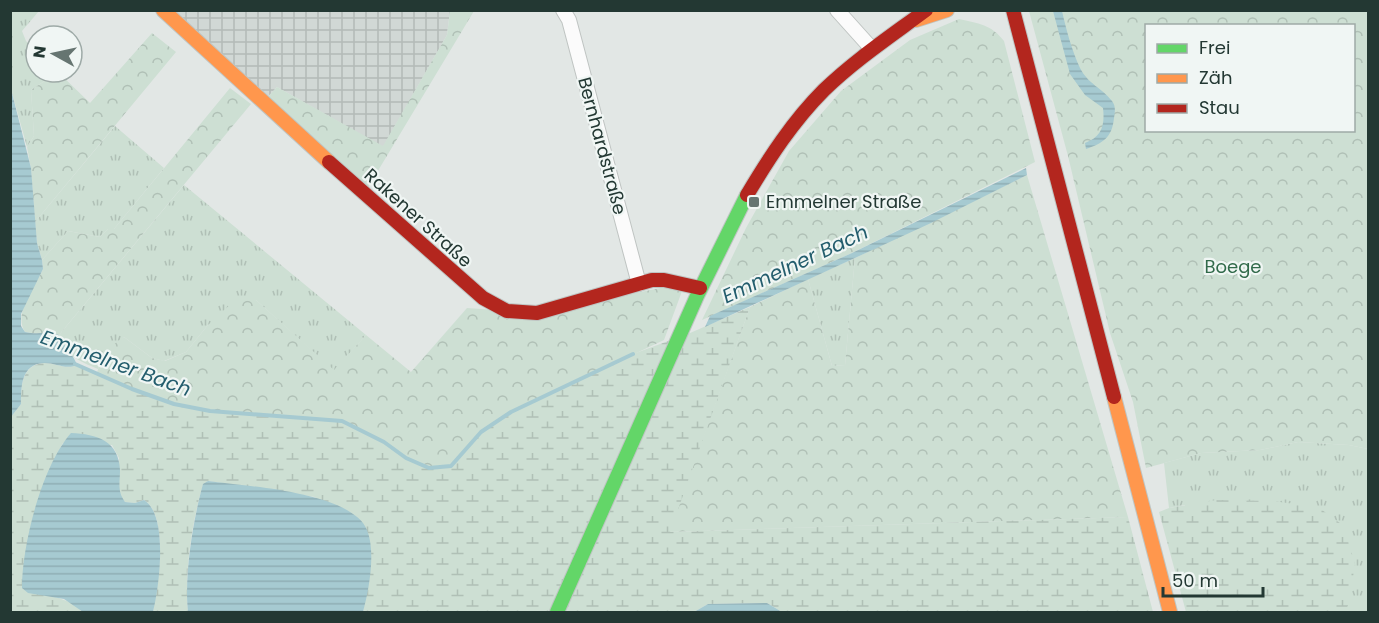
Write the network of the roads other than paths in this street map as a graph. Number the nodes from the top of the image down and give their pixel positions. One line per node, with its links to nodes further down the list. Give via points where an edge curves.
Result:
1 (163, 10): 9 (street, Rakener Straße, via 483,298 507,311 537,313)
2 (563, 10): 9 (street, Bernhardstraße)
3 (837, 10): 8 (street)
4 (926, 10): 7 (street)
5 (947, 10): 7 (street)
6 (1013, 10): 12 (street)
7 (911, 22): 8 (street)
8 (872, 49): 10 (street, via 830,84 792,127 747,195)
9 (639, 284): 10 (street, Rakener Straße, via 664,280)
10 (700, 288): 11 (street)
11 (557, 612)
12 (1170, 612)

